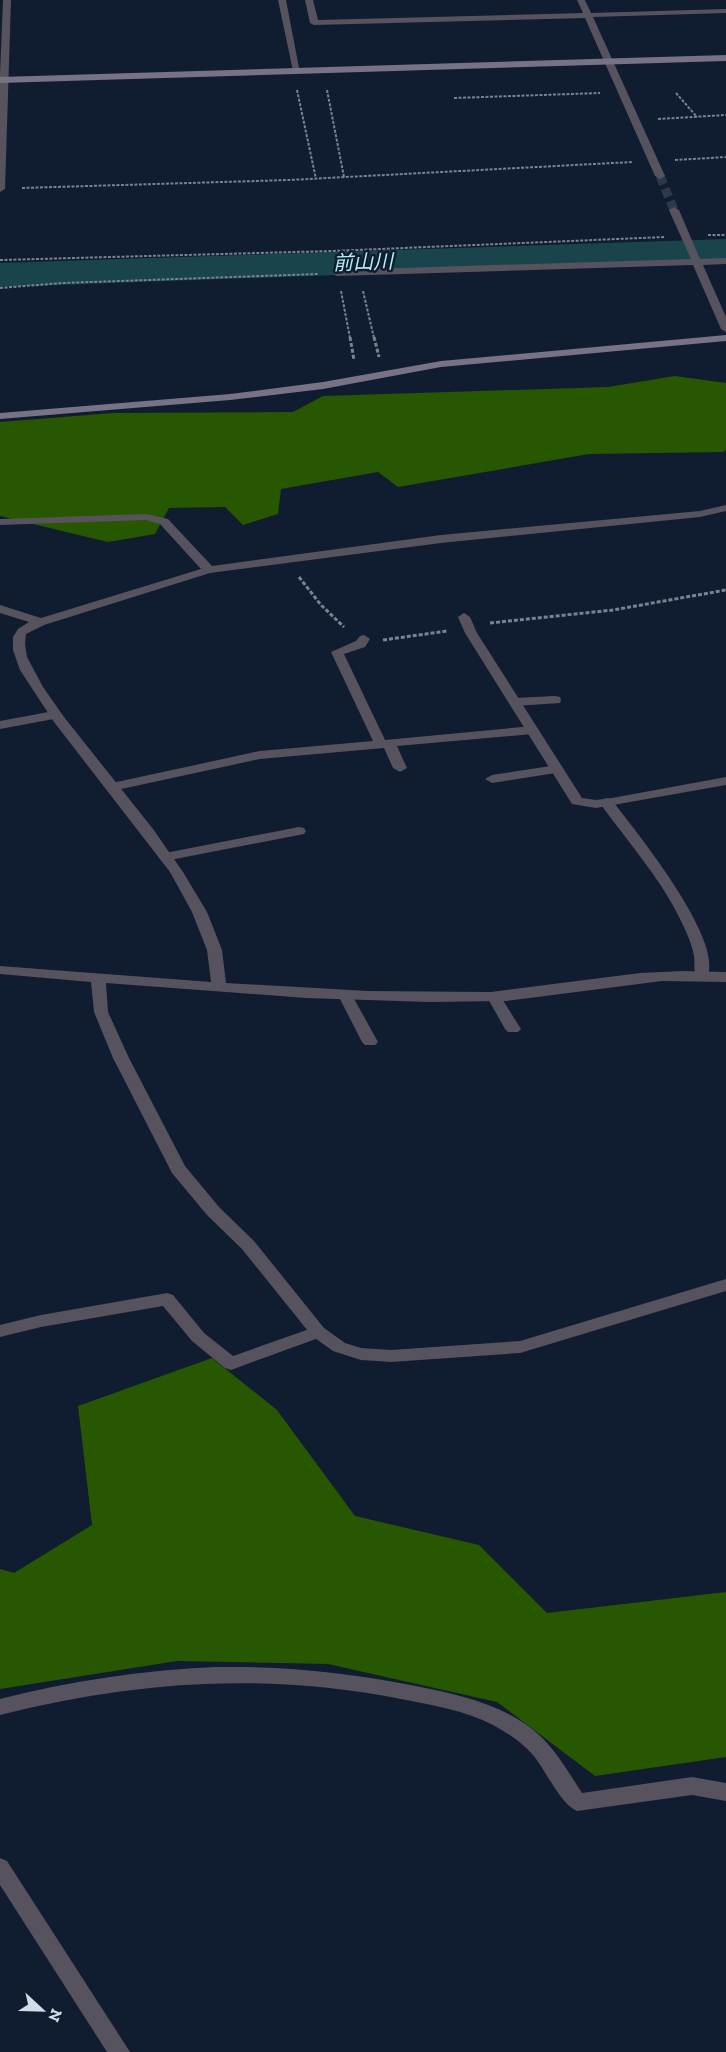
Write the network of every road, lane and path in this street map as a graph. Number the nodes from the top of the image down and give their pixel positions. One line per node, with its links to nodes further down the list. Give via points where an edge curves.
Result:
1 (7, 0): 10 (street)
2 (282, 0): 9 (street)
3 (309, 0): 6 (street, via 314,23)
4 (581, 0): 6 (street)
5 (726, 11): 6 (street)
6 (588, 15): 8 (street)
7 (726, 58): 8 (street)
8 (608, 61): 9 (street); 13 (street)
9 (297, 71): 10 (street)
10 (2, 80): 24 (street)
11 (302, 84): 23 (path, via 296,87)
12 (326, 86): 22 (path)
13 (621, 92): 15 (path); 18 (street)
14 (676, 93): 17 (path)
15 (454, 98)
16 (726, 115): 17 (path)
17 (697, 117): 18 (path)
18 (634, 120): 20 (street)
19 (726, 157): 20 (path)
20 (653, 161): 21 (street); 22 (path)
21 (660, 176)
22 (344, 177): 23 (path)
23 (316, 179): 25 (path)
24 (0, 189)
25 (12, 189)
26 (674, 210): 31 (street)
27 (726, 235): 28 (path)
28 (706, 236)
29 (675, 237): 30 (path)
30 (0, 260)
31 (697, 260): 32 (street); 34 (street); 36 (street)
32 (726, 261)
33 (337, 273): 34 (street); 35 (path); 39 (path)
34 (359, 273): 38 (path)
35 (0, 288)
36 (726, 329)
37 (726, 338): 38 (street, via 462,361)
38 (383, 373): 39 (street)
39 (358, 379): 40 (street, via 278,392)
40 (0, 416)
41 (726, 507): 43 (street, via 700,514 441,539)
42 (0, 522): 44 (street, via 146,517 164,521)
43 (287, 560): 44 (street); 49 (path, via 321,605 355,638)
44 (209, 570): 47 (street)
45 (726, 590): 48 (path, via 613,610)
46 (0, 609): 47 (street)
47 (40, 622): 52 (street, via 19,636 20,652)
48 (466, 622): 49 (path, via 417,637); 51 (street)
49 (364, 639): 55 (street, via 361,644 337,652)
50 (555, 700): 51 (street)
51 (514, 702): 54 (street)
52 (54, 716): 53 (street); 60 (street)
53 (0, 724)
54 (533, 730): 55 (street); 57 (street)
55 (385, 743): 56 (street); 60 (street, via 260,755)
56 (400, 768)
57 (557, 769): 58 (street); 61 (street, via 577,801)
58 (492, 779)
59 (726, 781): 61 (street)
60 (112, 787): 63 (street)
61 (606, 802): 65 (street, via 692,924)
62 (299, 831): 63 (street)
63 (165, 857): 68 (street, via 203,920 220,972)
64 (0, 970): 66 (street)
65 (702, 975): 67 (street); 70 (street, via 602,982)
66 (98, 976): 68 (street); 75 (street, via 101,1012 178,1169 248,1245)
67 (726, 977)
68 (219, 987): 69 (street)
69 (346, 997): 70 (street); 72 (street)
70 (494, 998): 71 (street)
71 (513, 1029)
72 (370, 1042)
73 (726, 1285): 75 (street, via 520,1347 391,1356 361,1354 339,1347)
74 (0, 1331): 75 (street, via 167,1299 198,1337 231,1364)
75 (318, 1332)
76 (0, 1707): 77 (street, via 96,1685 203,1676 289,1675 356,1682 451,1701 495,1716 525,1735 549,1759 577,1802 692,1786)
77 (726, 1792)
78 (0, 1867): 79 (street)
79 (119, 2052)

